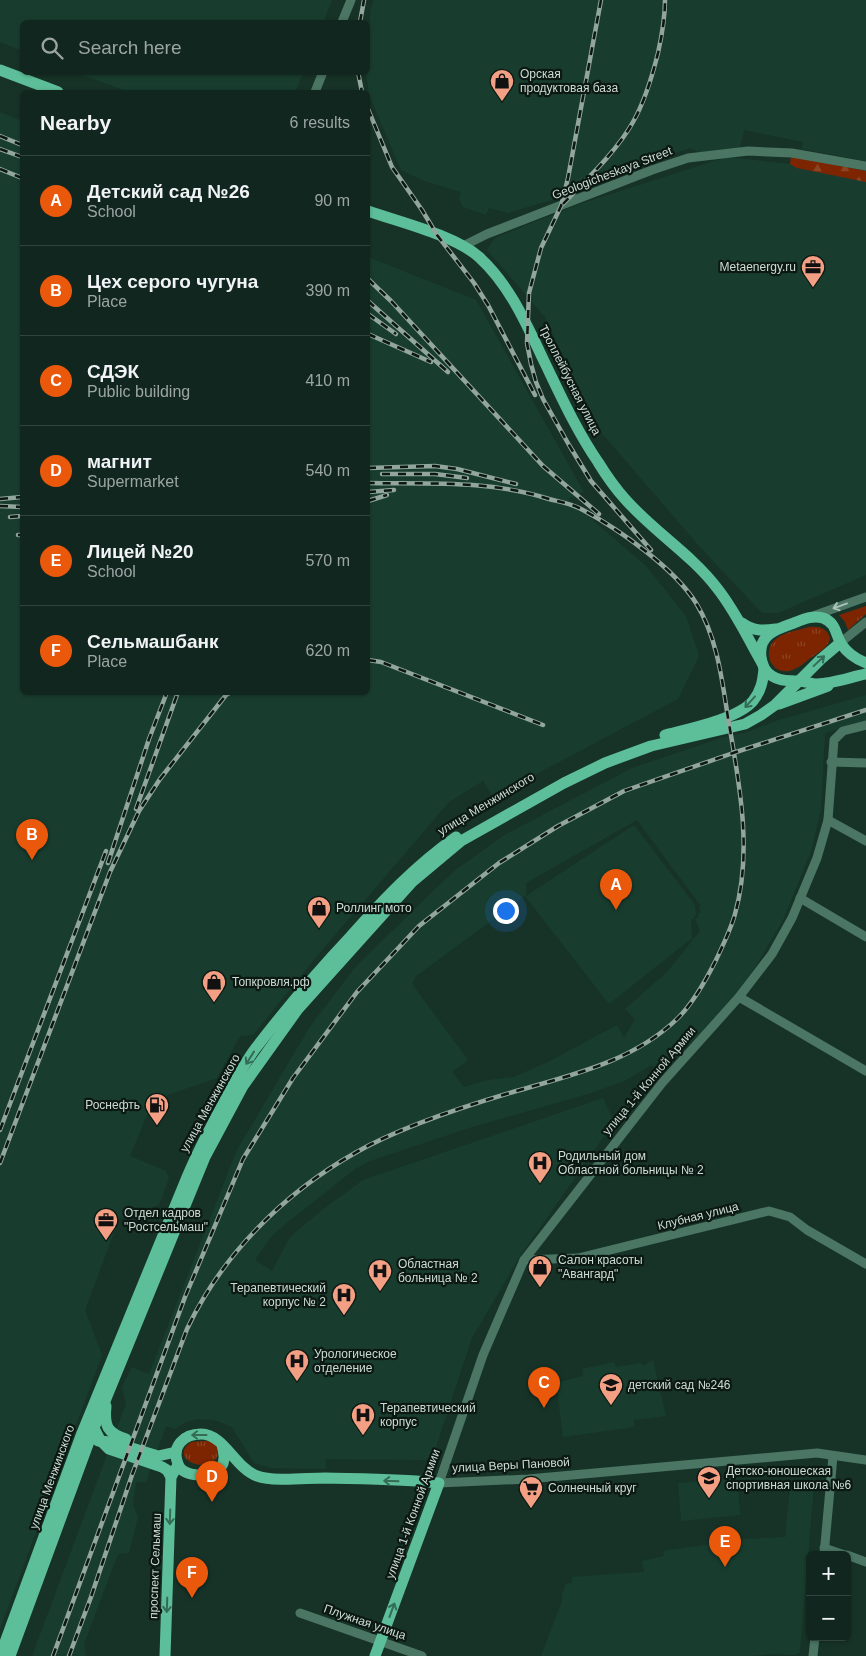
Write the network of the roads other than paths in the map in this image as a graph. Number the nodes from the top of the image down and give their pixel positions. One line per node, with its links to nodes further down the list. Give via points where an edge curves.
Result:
1 (351, 0): 2 (street)
2 (343, 20)
3 (0, 70): 5 (main road)
4 (322, 75): 6 (street)
5 (53, 90)
6 (316, 90)
7 (866, 166): 9 (street, Geologicheskaya Street, via 792,153 748,151 688,158)
8 (370, 212): 9 (main road, Троллейбусная улица)
9 (463, 246): 13 (main road, Троллейбусная улица, via 478,256 509,294 570,416 624,499 694,563)
10 (866, 597): 11 (street, one-way to 11)
11 (813, 616): 14 (main road); 15 (main road, via 833,624)
12 (866, 622): 15 (street)
13 (742, 623): 14 (main road, via 756,630); 17 (main road, Троллейбусная улица)
14 (778, 629): 17 (main road, via 763,641 760,650)
15 (840, 643): 16 (main road, via 856,659); 19 (main road, one-way to 15)
16 (866, 663)
17 (763, 666): 19 (main road, via 771,676 784,681); 21 (main road, one-way to 21, via 763,680 753,701)
18 (866, 675): 19 (main road, via 818,684); 20 (main road)
19 (798, 681): 20 (main road)
20 (775, 705): 21 (main road, via 745,724)
21 (719, 725): 33 (main road, улица Менжинского, via 605,763 461,841 412,882 337,964 298,1009 243,1086 205,1157); 34 (main road, улица Менжинского, one-way to 34, via 650,740 591,762 467,829 412,872 330,958 256,1049 197,1153)
22 (866, 725): 23 (street, улица 1-й Конной Армии, via 843,731 834,740)
23 (831, 762): 24 (street); 25 (street, улица 1-й Конной Армии)
24 (866, 763)
25 (828, 820): 26 (street); 27 (street, улица 1-й Конной Армии)
26 (866, 841)
27 (800, 898): 28 (street); 29 (street, улица 1-й Конной Армии, via 772,954)
28 (866, 937)
29 (739, 997): 30 (street); 31 (street, улица 1-й Конной Армии, via 662,1083)
30 (866, 1071)
31 (524, 1260): 32 (street, Клубная улица, via 578,1258 769,1211 790,1217); 44 (street, улица 1-й Конной Армии, via 484,1355)
32 (866, 1264)
33 (108, 1395): 34 (main road, улица Менжинского); 37 (main road, via 106,1426 114,1435 164,1450)
34 (98, 1408): 35 (main road, via 106,1437); 35 (main road, улица Менжинского, via 92,1417); 38 (main road, улица Менжинского)
35 (102, 1444): 37 (main road, via 158,1456); 38 (main road, улица Менжинского); 38 (main road, via 96,1451); 42 (main road)
36 (222, 1445): 37 (main road, улица Веры Пановой, one-way to 37, via 214,1437 200,1434 186,1436); 41 (main road, via 223,1464 215,1471 191,1474); 44 (main road, улица Веры Пановой, one-way to 36, via 256,1476)
37 (177, 1449): 41 (main road)
38 (78, 1456): 51 (main road, улица Менжинского); 52 (main road, улица Менжинского)
39 (833, 1456): 40 (street, улица Веры Пановой); 44 (street, улица Веры Пановой, via 817,1453 528,1479); 45 (street)
40 (866, 1460)
41 (178, 1465): 42 (main road); 43 (main road)
42 (162, 1467): 43 (main road)
43 (171, 1477): 53 (main road, проспект Сельмаш, one-way to 53)
44 (439, 1483): 49 (main road, улица 1-й Конной Армии, one-way to 44)
45 (824, 1551)
46 (851, 1557): 47 (street)
47 (866, 1562)
48 (300, 1613): 49 (street, Плужная улица)
49 (381, 1641): 54 (main road, улица 1-й Конной Армии); 55 (street, Плужная улица)
50 (815, 1641): 56 (street)
51 (0, 1656)
52 (10, 1656)
53 (165, 1656)
54 (375, 1656)
55 (422, 1656)
56 (813, 1656)

